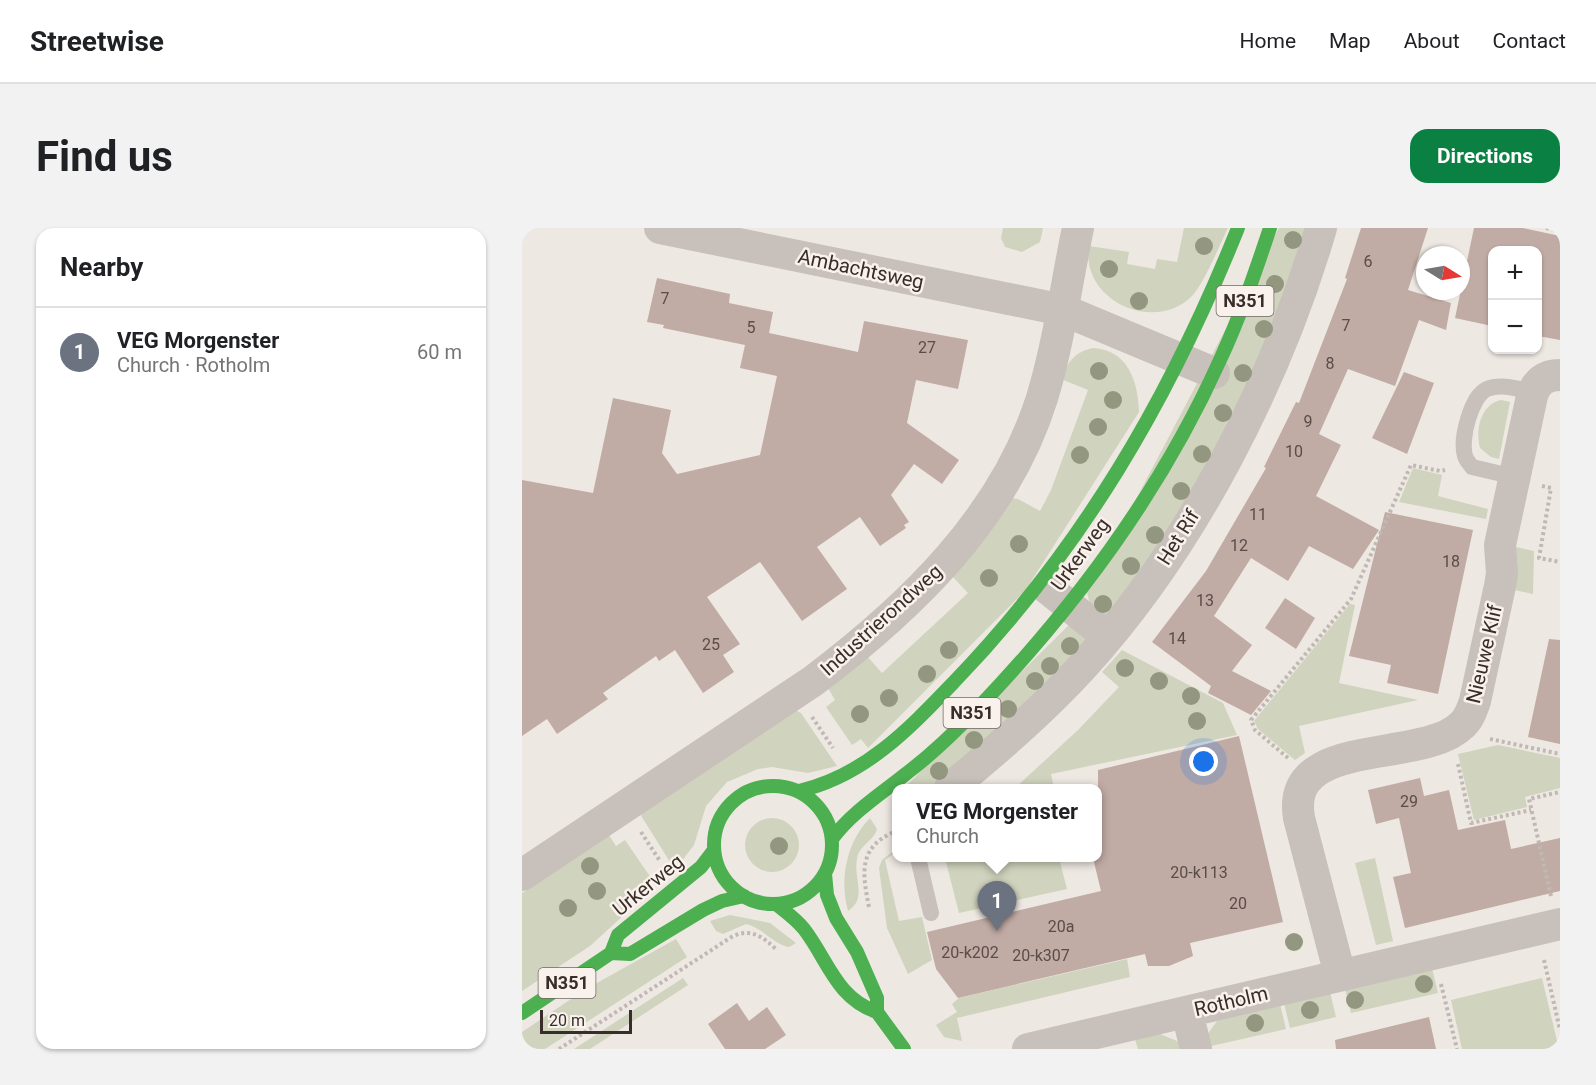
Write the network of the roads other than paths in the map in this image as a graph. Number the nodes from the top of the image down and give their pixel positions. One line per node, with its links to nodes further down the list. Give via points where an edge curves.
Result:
1 (660, 228): 6 (street, Ambachtsweg)
2 (1078, 228): 6 (street, Industrierondweg)
3 (1238, 228): 7 (main road, Urkerweg / N351)
4 (1270, 228): 8 (main road, Urkerweg / N351, via 1238,320)
5 (1321, 228): 14 (street, Het Rif, via 1288,323 1228,452 1168,555)
6 (1063, 310): 7 (street); 20 (street, Industrierondweg, via 1041,400 1022,448 995,498 942,566 846,657)
7 (1183, 358): 8 (street); 12 (main road, Urkerweg / N351, via 1092,518)
8 (1214, 373): 13 (main road, Urkerweg / N351, via 1151,486)
9 (1560, 375): 10 (street, via 1545,377)
10 (1533, 392): 11 (street, Nieuwe Klif); 11 (lane, via 1500,386 1476,396 1464,443 1465,457 1472,468)
11 (1514, 479): 27 (street, Nieuwe Klif, via 1500,545 1502,573 1478,689 1468,718 1453,732 1430,741 1333,763 1309,775 1299,792 1298,809)
12 (1042, 585): 13 (street); 16 (main road, Urkerweg / N351, via 969,669 903,733 844,778)
13 (1068, 604): 14 (street); 17 (main road, Urkerweg / N351, via 1033,648 943,743 843,823)
14 (1107, 636): 15 (street, Het Rif, via 1034,715)
15 (956, 784)
16 (799, 792): 17 (main road, N351, via 822,811); 18 (main road, N351, via 769,785 740,795 720,819)
17 (832, 839): 21 (main road, N351)
18 (714, 850): 22 (main road, via 723,877); 26 (main road, Urkerweg / N351, via 701,867 618,935)
19 (919, 862): 24 (lane)
20 (522, 874)
21 (825, 874): 23 (main road, N351, via 804,895); 28 (main road, via 827,895 877,998)
22 (744, 897): 23 (main road, N351); 26 (main road, Urkerweg / N351, via 703,910 630,954)
23 (776, 904): 28 (main road, via 807,933 838,984 863,1009)
24 (931, 913)
25 (1551, 926): 27 (street, Rotholm)
26 (611, 953): 30 (main road, Urkerweg / N351)
27 (1340, 975): 29 (street, Rotholm)
28 (877, 1012): 31 (main road)
29 (1187, 1012): 32 (street, Rotholm); 33 (street)
30 (522, 1013)
31 (904, 1049)
32 (1028, 1049)
33 (1196, 1049)

